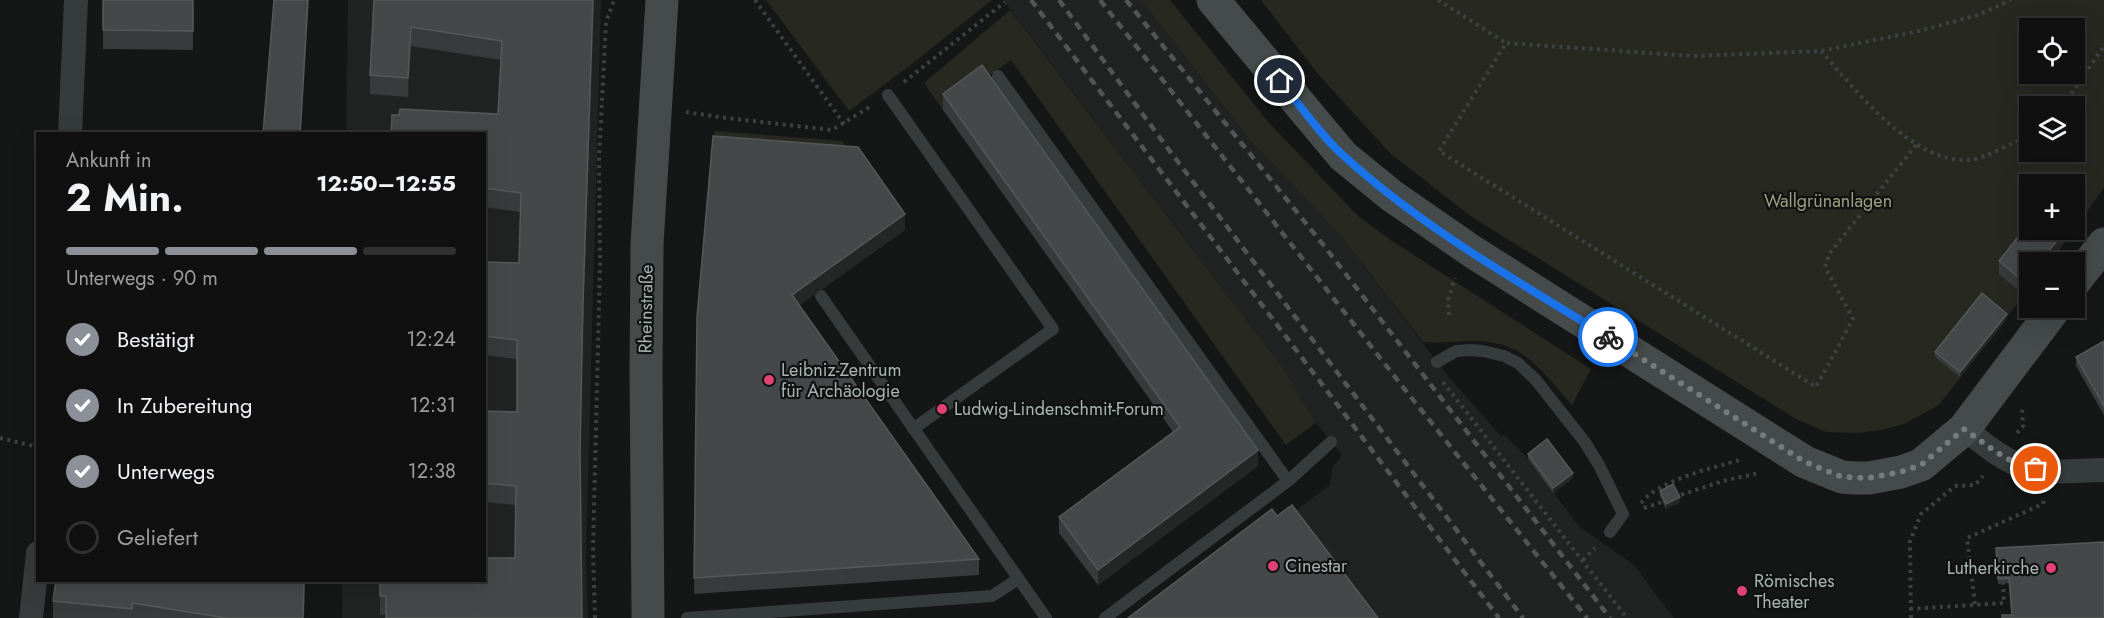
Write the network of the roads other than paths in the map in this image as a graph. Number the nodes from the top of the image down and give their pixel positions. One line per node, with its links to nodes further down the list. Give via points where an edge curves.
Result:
1 (76, 0): 6 (street)
2 (662, 0): 21 (street, Rheinstraße, via 647,244)
3 (1213, 0): 13 (street, via 1343,156 1392,196 1473,252 1805,462 1848,477 1901,472 1921,465)
4 (998, 76): 16 (lane)
5 (888, 95): 12 (lane, via 1053,329)
6 (70, 132)
7 (2104, 244): 8 (street)
8 (2085, 268)
9 (821, 296): 12 (lane)
10 (2047, 318): 13 (street)
11 (1437, 368): 17 (lane, via 1456,351 1483,351 1518,363 1535,379 1599,465 1623,514)
12 (913, 429): 19 (lane)
13 (1964, 429): 15 (street, via 2023,466 2049,472)
14 (1331, 442): 16 (lane)
15 (2104, 470)
16 (1288, 481): 24 (lane)
17 (1610, 532)
18 (36, 572): 20 (street)
19 (1018, 579): 22 (lane, via 992,596); 23 (lane)
20 (31, 618)
21 (648, 618)
22 (687, 618)
23 (1046, 618)
24 (1105, 618)

